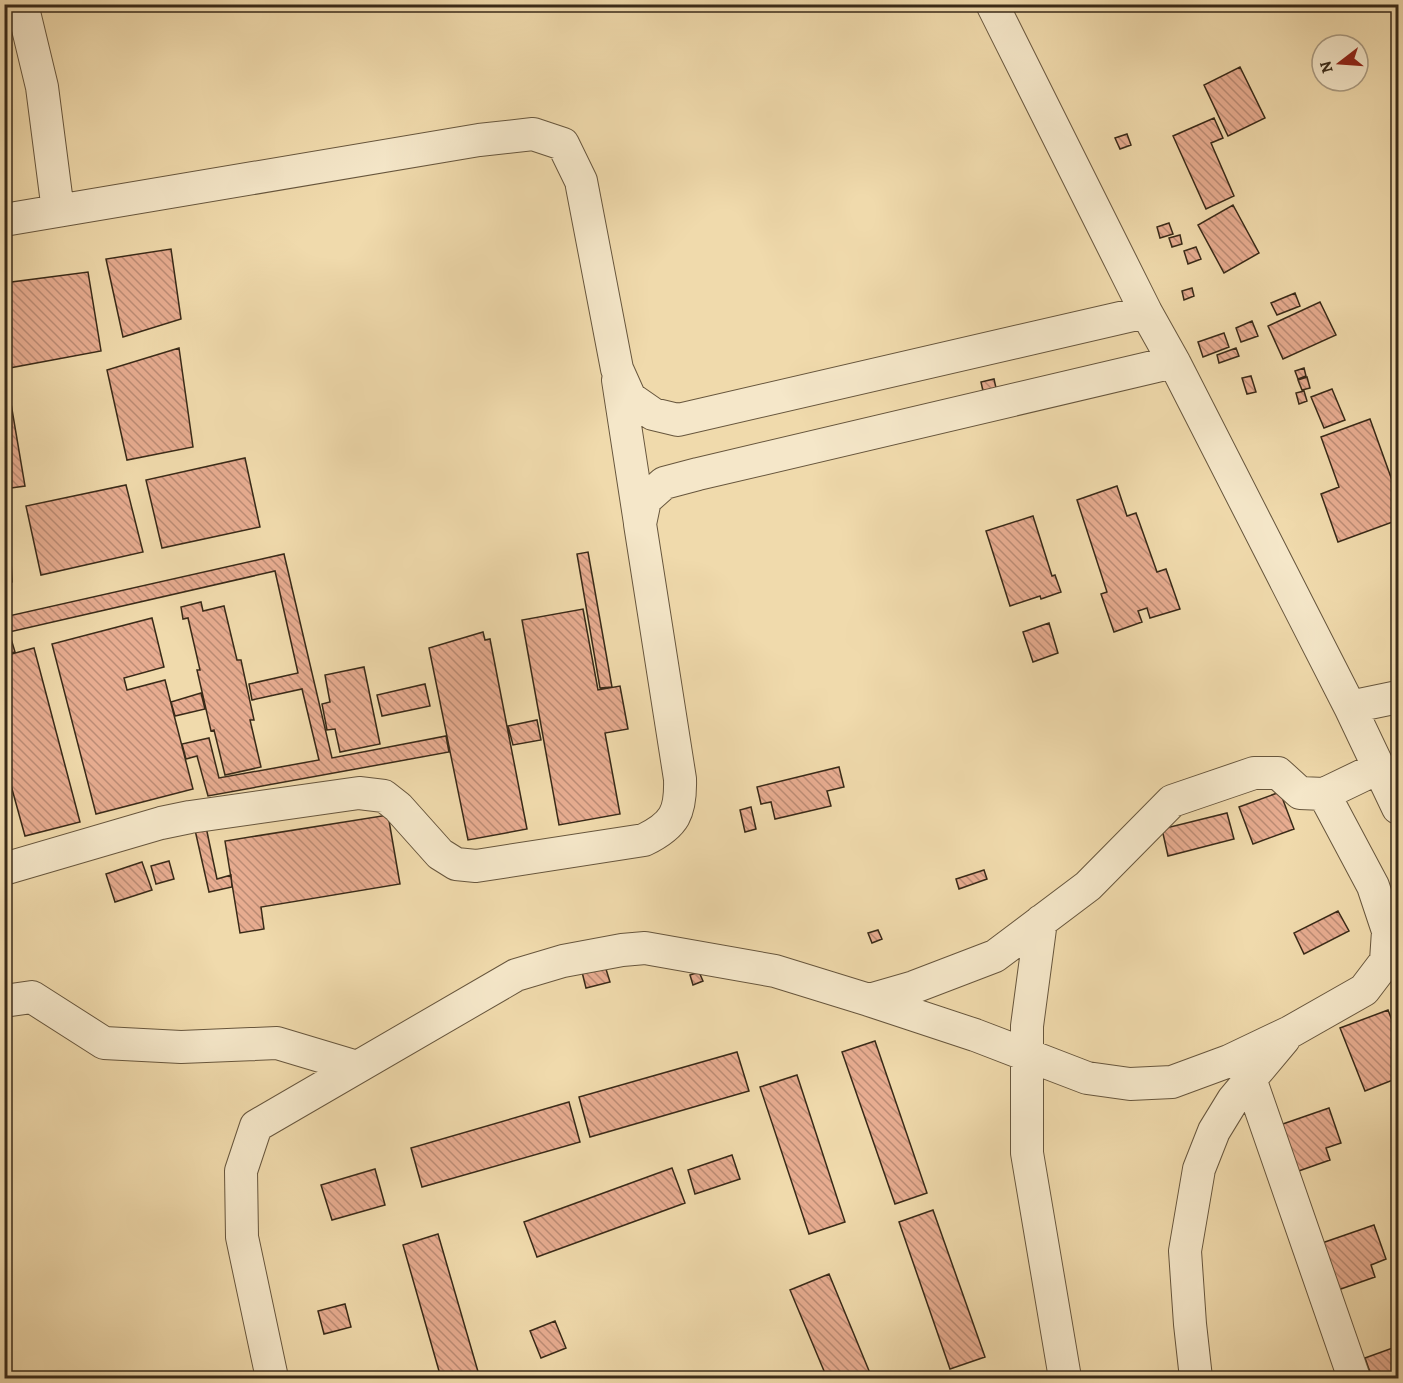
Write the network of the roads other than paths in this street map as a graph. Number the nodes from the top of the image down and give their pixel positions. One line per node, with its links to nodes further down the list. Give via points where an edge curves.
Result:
1 (22, 4): 3 (street, via 42,87)
2 (992, 4): 5 (street)
3 (58, 211): 4 (street); 7 (street, via 533,134 563,144 581,181)
4 (4, 220)
5 (1146, 312): 6 (street); 7 (street, via 678,420 652,414 630,398)
6 (1174, 362): 8 (street, via 664,483 645,500); 10 (street)
7 (616, 369): 8 (street)
8 (640, 524): 14 (street, via 680,778 681,800 663,831 633,842 476,866 456,864 440,854 384,796 359,793 171,821)
9 (1398, 697): 10 (street)
10 (1350, 706): 11 (street)
11 (1378, 768): 12 (street); 13 (street)
12 (1324, 794): 15 (street, via 1300,793 1278,773 1254,773 1172,801 1088,886); 20 (street, via 1373,885 1388,931 1386,961 1364,990 1290,1032)
13 (1398, 808)
14 (4, 869)
15 (1041, 921): 16 (street, via 995,956); 18 (street)
16 (869, 1000): 18 (street); 19 (street, via 775,971 645,948 622,950 516,975)
17 (4, 1001): 19 (street, via 32,998 104,1043 181,1047 277,1043)
18 (1027, 1054): 20 (street, via 1087,1078 1131,1084 1172,1082); 22 (street, via 1027,1153)
19 (357, 1067): 21 (street, via 256,1126 241,1171 242,1237)
20 (1246, 1067): 23 (street, via 1199,1169 1185,1251); 24 (street)
21 (272, 1378)
22 (1065, 1378)
23 (1196, 1378)
24 (1354, 1378)

